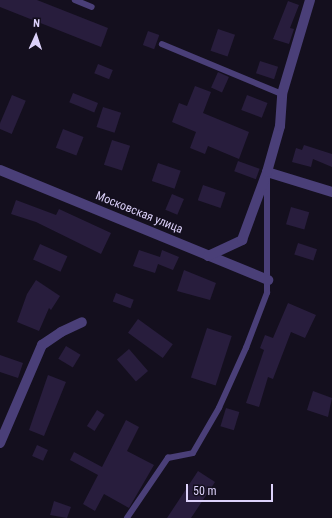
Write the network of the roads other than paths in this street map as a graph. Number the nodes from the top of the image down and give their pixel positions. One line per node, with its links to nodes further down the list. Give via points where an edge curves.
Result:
1 (75, 0): 3 (lane)
2 (310, 0): 5 (street)
3 (92, 7)
4 (162, 44): 5 (lane)
5 (282, 94): 7 (street, via 280,126)
6 (0, 170): 9 (street, Московская улица)
7 (267, 172): 8 (street); 9 (street, via 242,240); 10 (lane)
8 (332, 192)
9 (208, 256): 10 (street, Московская улица)
10 (268, 280): 13 (lane, via 267,293 246,348 219,408 193,453 168,458)
11 (82, 322): 12 (street, via 42,345)
12 (0, 442)
13 (127, 518)

